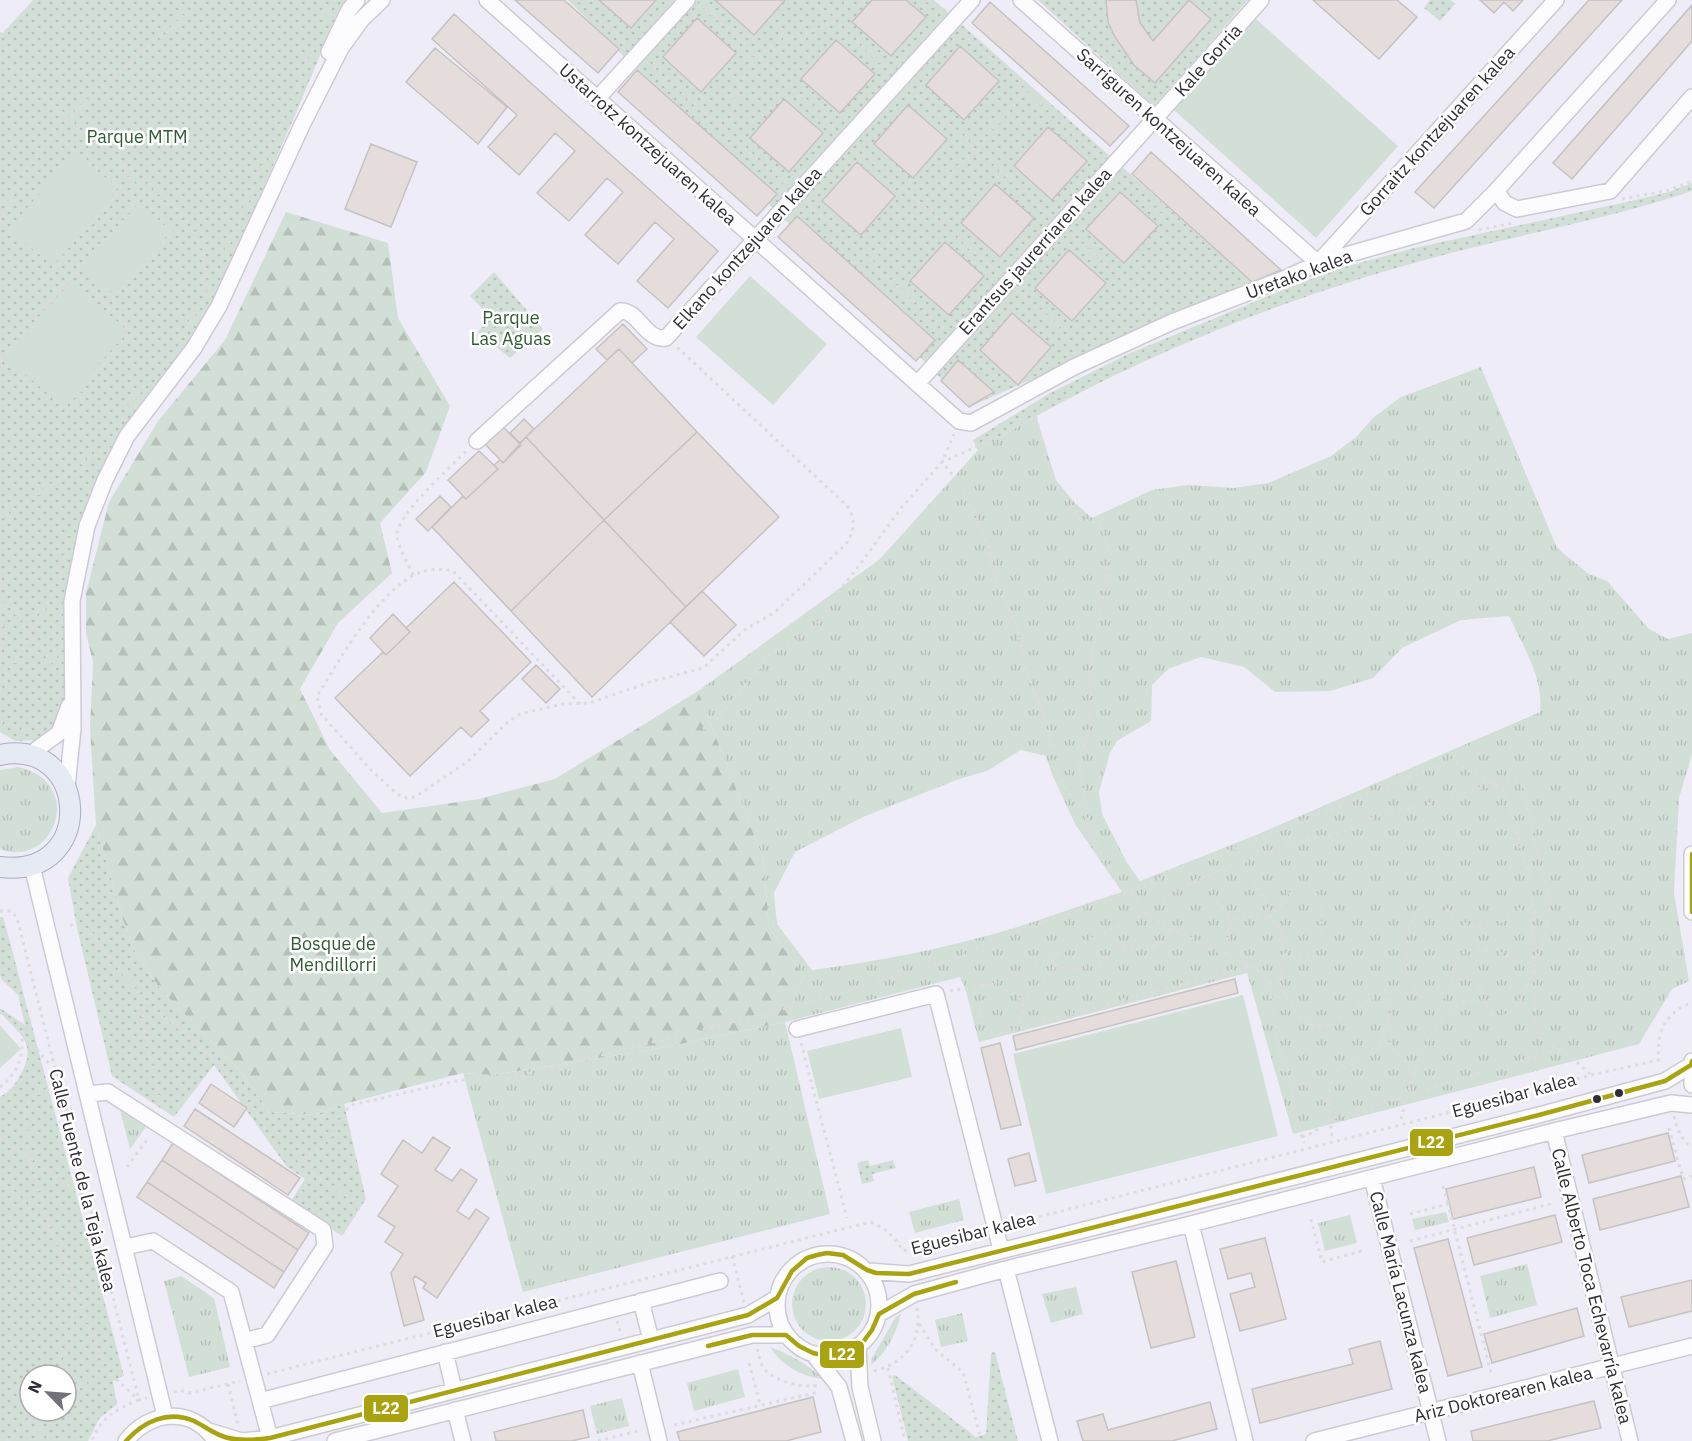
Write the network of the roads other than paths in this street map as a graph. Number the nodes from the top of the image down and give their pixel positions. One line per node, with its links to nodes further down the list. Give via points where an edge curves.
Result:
1 (357, 0): 13 (street, via 314,86)
2 (382, 0): 13 (street, via 341,48)
3 (487, 0): 11 (street, Ustarrotz kontzejuaren kalea)
4 (687, 0): 11 (street)
5 (972, 0): 15 (street, Elkano kontzejuaren kalea)
6 (1021, 0): 12 (street, Sarriguren kontzejuaren kalea)
7 (1262, 0): 12 (street, Kale Gorria)
8 (1556, 0): 16 (street, Gorraitz kontzejuaren kalea)
9 (1668, 0): 14 (street, Uretako kalea)
10 (1692, 97): 14 (street, via 1610,190 1517,209 1504,203)
11 (597, 99): 15 (street, Ustarrotz kontzejuaren kalea)
12 (1154, 119): 16 (street, Sarriguren kontzejuaren kalea); 17 (street, Erantsus jaurerriaren kalea)
13 (302, 125): 19 (street, via 219,306 194,348 128,436 102,489 87,526 72,601)
14 (1496, 191): 16 (street, Uretako kalea, via 1466,221)
15 (755, 240): 17 (street, Ustarrotz kontzejuaren kalea); 18 (street, Elkano kontzejuaren kalea, via 666,338 652,335 628,313 620,311)
16 (1318, 263): 17 (street, Uretako kalea, via 1074,367 971,423 959,421)
17 (917, 384)
18 (477, 441)
19 (73, 679): 21 (street, via 69,707 59,733); 22 (street, via 74,728)
20 (0, 755): 21 (main road)
21 (29, 755): 22 (main road, via 45,762)
22 (67, 787): 24 (main road, via 72,806 70,825 56,850)
23 (1692, 854): 26 (street)
24 (32, 866): 25 (main road); 30 (street, Calle Fuente de la Teja kalea)
25 (0, 867)
26 (1692, 912)
27 (797, 1029): 36 (street, via 936,994)
28 (1691, 1063): 29 (street); 36 (street, Eguesibar kalea, via 1665,1081)
29 (1692, 1085)
30 (87, 1094): 35 (street, Calle Fuente de la Teja kalea); 45 (street, Calle Fuente de la Teja kalea, via 108,1092 323,1230 325,1246 267,1335)
31 (1692, 1105): 32 (street, via 1671,1103)
32 (1554, 1131): 33 (street); 51 (street, Calle Alberto Toca Echevarría kalea)
33 (1372, 1178): 34 (street); 55 (street, Calle María Lacunza kalea)
34 (1191, 1224): 37 (street); 67 (street)
35 (124, 1247): 45 (street, Calle Fuente de la Teja kalea, via 153,1242 231,1292); 56 (street, Calle Fuente de la Teja kalea)
36 (1001, 1250): 38 (street, Eguesibar kalea, via 909,1274)
37 (1006, 1269): 42 (street, via 914,1294); 66 (street)
38 (868, 1271): 40 (street, via 855,1260 822,1253 792,1268); 42 (street, via 876,1284)
39 (720, 1281): 41 (street)
40 (777, 1298): 43 (street, via 780,1324); 44 (street, via 748,1316)
41 (641, 1301): 44 (street); 48 (street)
42 (879, 1314): 47 (street, via 868,1338)
43 (786, 1335): 49 (street); 50 (street, via 752,1335)
44 (651, 1340): 52 (street)
45 (244, 1341): 53 (street, Calle Fuente de la Teja kalea)
46 (1692, 1346): 51 (street, Ariz Doktorearen kalea)
47 (858, 1347): 49 (street, via 845,1354); 65 (street, via 860,1387)
48 (445, 1352): 52 (street); 53 (street)
49 (814, 1355): 64 (street, via 843,1395)
50 (640, 1363): 54 (street); 63 (street)
51 (1611, 1366): 55 (street, Ariz Doktorearen kalea); 70 (street, Calle Alberto Toca Echevarría kalea)
52 (454, 1390): 58 (street)
53 (260, 1401): 58 (street, Calle Fuente de la Teja kalea)
54 (455, 1410): 61 (street); 62 (street)
55 (1431, 1413): 68 (street, Ariz Doktorearen kalea); 69 (street, Calle María Lacunza kalea)
56 (165, 1416): 57 (street, via 196,1422); 59 (street, via 137,1428)
57 (212, 1436): 60 (street)
58 (270, 1438): 60 (street)
59 (126, 1441)
60 (242, 1441)
61 (335, 1441)
62 (463, 1441)
63 (659, 1441)
64 (855, 1441)
65 (873, 1441)
66 (1050, 1441)
67 (1245, 1441)
68 (1314, 1441)
69 (1438, 1441)
70 (1630, 1441)

